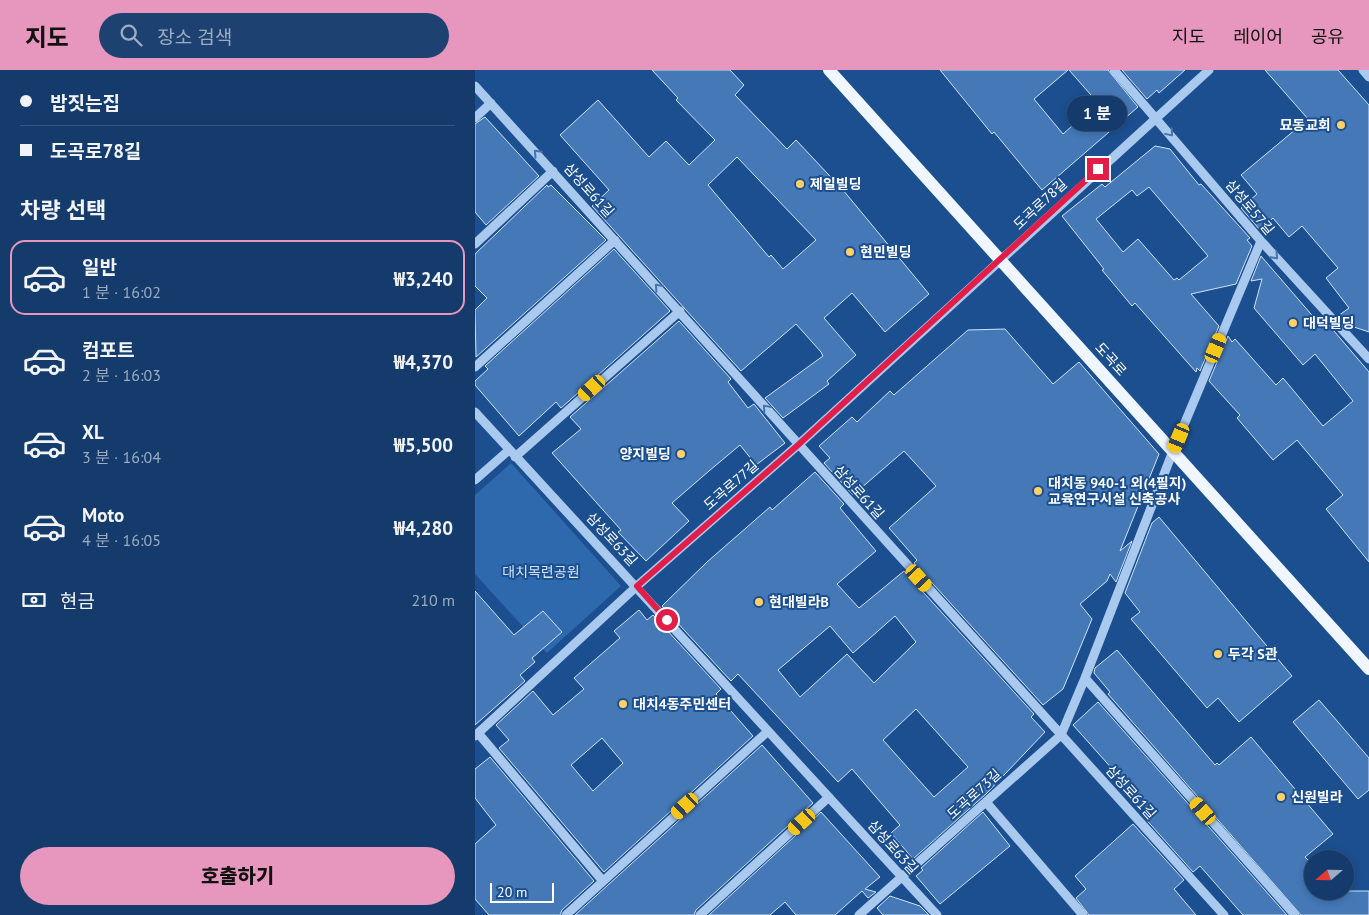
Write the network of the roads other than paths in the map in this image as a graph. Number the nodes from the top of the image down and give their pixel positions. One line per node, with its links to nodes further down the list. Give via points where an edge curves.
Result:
1 (829, 70): 14 (main road, 도곡로)
2 (1114, 70): 8 (street, 삼성로57길)
3 (1209, 70): 8 (street, 도곡로78길)
4 (1363, 70): 5 (street)
5 (1369, 77)
6 (475, 86): 7 (street, 삼성로61길)
7 (491, 103): 9 (street); 10 (street, 삼성로61길, one-way to 7)
8 (1156, 116): 12 (street, 삼성로57길, one-way to 12); 14 (street, 도곡로78길)
9 (475, 118)
10 (553, 171): 11 (street, 삼성로61길); 13 (street)
11 (615, 240): 15 (street, 삼성로61길, one-way to 11); 17 (street)
12 (1261, 240): 16 (street, 삼성로57길, one-way to 16); 20 (street, 도곡로73길)
13 (475, 244)
14 (1001, 258): 19 (street, 도곡로77길); 20 (main road, 도곡로)
15 (679, 311): 19 (street, 삼성로61길, one-way to 15); 21 (street)
16 (1369, 359)
17 (475, 367)
18 (475, 412): 21 (street, 삼성로63길)
19 (798, 445): 23 (street, 도곡로77길); 28 (street, 삼성로61길)
20 (1173, 451): 24 (main road, 도곡로); 25 (street, 도곡로73길)
21 (512, 453): 22 (street); 23 (street, 삼성로63길)
22 (475, 480)
23 (637, 586): 26 (street, 삼성로63길); 27 (street, 도곡로77길)
24 (1369, 669)
25 (1085, 678): 28 (street, 도곡로73길); 40 (street)
26 (767, 732): 29 (street, 삼성로63길); 32 (street)
27 (477, 735): 32 (street, 도곡로77길)
28 (1061, 735): 30 (street, 도곡로73길); 33 (street, 삼성로61길)
29 (829, 797): 31 (street, 삼성로63길); 35 (street)
30 (986, 802): 31 (street, 도곡로73길); 38 (street)
31 (902, 877): 36 (street, 도곡로73길); 37 (street, 삼성로63길)
32 (602, 880): 34 (street)
33 (1221, 912): 39 (street)
34 (566, 915)
35 (700, 915)
36 (859, 915)
37 (937, 915)
38 (1083, 915)
39 (1210, 915)
40 (1295, 915)

